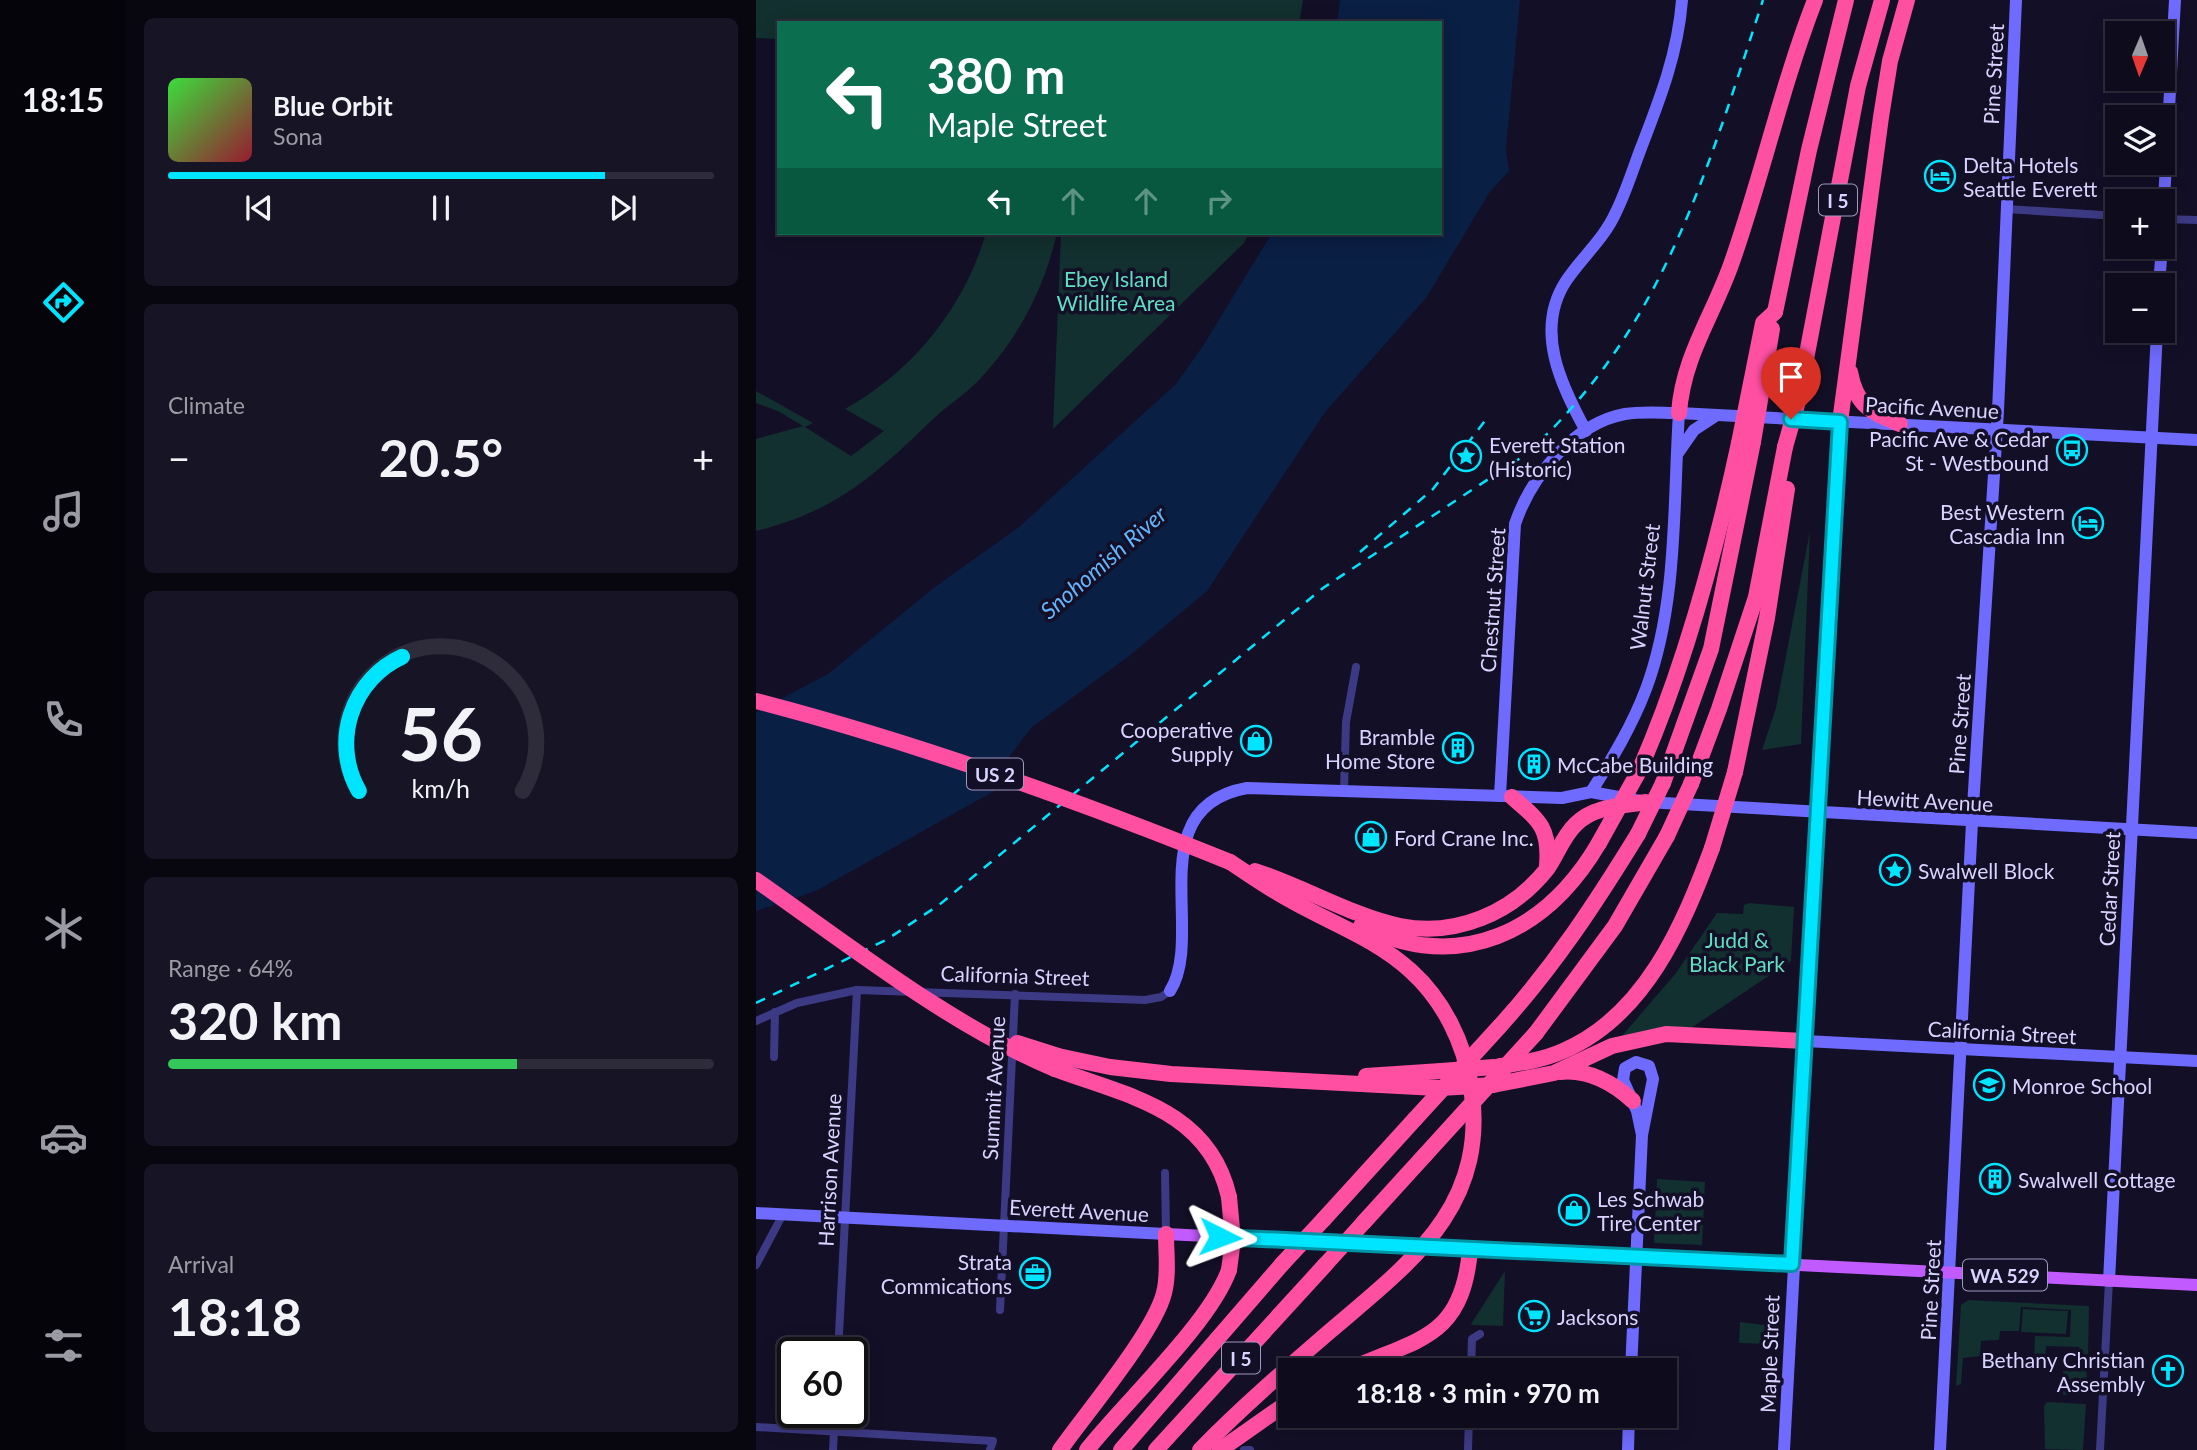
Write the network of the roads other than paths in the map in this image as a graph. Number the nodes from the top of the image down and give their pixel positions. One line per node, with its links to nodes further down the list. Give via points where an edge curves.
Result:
1 (1682, 0): 20 (street, via 1674,60 1616,213 1566,281 1553,315 1557,368)
2 (1815, 0): 15 (highway, via 1789,69 1732,263 1685,369)
3 (1846, 0): 23 (highway, I 5, bridge, via 1775,312 1763,323)
4 (1882, 0): 24 (highway, I 5, bridge, via 1858,86)
5 (1907, 0): 14 (highway, via 1890,61)
6 (2016, 0): 9 (street, Pine Street)
7 (2175, 0): 8 (street)
8 (2165, 189)
9 (2006, 209): 10 (street); 19 (street, Pine Street)
10 (2105, 215)
11 (2175, 219): 12 (street)
12 (2197, 220)
13 (2156, 343): 21 (street, Cedar Street)
14 (1848, 360): 17 (highway); 18 (highway, via 1853,391 1861,402)
15 (1679, 413): 16 (street, Pacific Avenue); 20 (street, Pacific Avenue, via 1626,414); 25 (street, Walnut Street)
16 (1717, 415): 17 (street, Pacific Avenue); 25 (street, via 1694,429)
17 (1840, 422): 18 (street, Pacific Avenue); 32 (street, Maple Street)
18 (1900, 424): 19 (street, Pacific Avenue)
19 (1997, 430): 21 (street, Pacific Avenue); 33 (street, Pine Street)
20 (1586, 431): 30 (street, Chestnut Street, via 1557,456 1532,487 1515,524)
21 (2151, 439): 22 (street, Pacific Avenue); 34 (street, Cedar Street)
22 (2197, 440)
23 (1746, 443): 36 (highway, bridge, via 1675,678 1639,771 1576,880 1536,917 1497,936 1420,944 1389,938); 83 (highway, I 5, bridge, via 1710,649 1663,783 1638,834 1580,928 1545,975 1283,1263)
24 (1788, 447): 51 (highway, bridge, via 1778,554 1735,772 1693,899 1663,957 1633,999 1610,1023 1544,1059 1494,1067); 84 (highway, I 5, bridge, via 1756,597 1719,709 1667,836 1615,926 1536,1033)
25 (1677, 456): 29 (street, Walnut Street, via 1668,589 1655,658 1624,737)
26 (1356, 667): 28 (street, via 1346,722)
27 (756, 701): 36 (highway, US 2, bridge, via 1019,782)
28 (1344, 791): 30 (street, Hewitt Avenue); 40 (street, Hewitt Avenue, via 1234,790 1203,811 1181,857 1180,972)
29 (1591, 792): 30 (street, Hewitt Avenue, via 1573,798); 31 (street, Hewitt Avenue)
30 (1506, 797): 37 (highway, via 1544,829 1549,847)
31 (1646, 802): 32 (street, Hewitt Avenue); 37 (highway, via 1608,808 1583,818)
32 (1818, 813): 33 (street, Hewitt Avenue); 44 (street, Maple Street)
33 (1972, 822): 34 (street, Hewitt Avenue); 45 (street, Pine Street)
34 (2131, 829): 35 (street, Hewitt Avenue); 47 (street, Cedar Street)
35 (2197, 833)
36 (1230, 862): 37 (highway, via 1383,921 1420,928 1459,926 1491,915 1510,904); 85 (highway, via 1292,901 1372,942 1423,984 1445,1012 1463,1052 1474,1133 1465,1180 1417,1256 1283,1371)
37 (1546, 869)
38 (756, 880): 49 (highway, bridge, via 975,1027)
39 (857, 990): 41 (street, California Street); 42 (street, California Street); 57 (street, Harrison Avenue)
40 (1170, 991): 41 (street, California Street, via 1144,1000)
41 (1015, 994): 58 (street, Summit Avenue)
42 (775, 1012): 43 (street, California Street); 46 (street)
43 (756, 1021)
44 (1805, 1041): 45 (street, California Street); 50 (highway, via 1667,1034 1612,1046); 62 (street, Maple Street)
45 (1960, 1049): 47 (street, California Street); 64 (street, Pine Street)
46 (774, 1057)
47 (2119, 1057): 48 (street, California Street); 65 (street, Cedar Street)
48 (2197, 1061)
49 (1057, 1063): 51 (highway); 82 (highway, bridge, via 1144,1100 1198,1137 1215,1161 1229,1197 1233,1240 1221,1289)
50 (1555, 1073): 51 (highway, bridge, via 1498,1084 1437,1088); 52 (highway, via 1578,1072 1598,1078)
51 (1297, 1081)
52 (1633, 1101): 53 (street); 53 (street, via 1622,1075 1629,1064 1645,1063 1653,1079)
53 (1642, 1135): 61 (street)
54 (1165, 1173): 59 (street)
55 (756, 1213): 56 (street, Everett Avenue)
56 (783, 1214): 57 (street, Everett Avenue); 63 (street)
57 (844, 1217): 58 (street, Everett Avenue); 69 (street, Harrison Avenue)
58 (1004, 1225): 59 (street, Everett Avenue); 67 (street, Summit Avenue)
59 (1166, 1234): 60 (main road, Everett Avenue, bridge); 81 (highway, via 1161,1301)
60 (1470, 1250): 61 (main road, Everett Avenue); 70 (highway, via 1463,1292 1444,1323)
61 (1636, 1257): 62 (main road, Everett Avenue); 72 (street)
62 (1792, 1264): 64 (main road, Everett Avenue / WA 529); 91 (street, Maple Street)
63 (756, 1265)
64 (1951, 1272): 65 (main road, Everett Avenue / WA 529); 92 (street, Pine Street)
65 (2109, 1281): 66 (main road, Everett Avenue / WA 529); 93 (street, Cedar Street)
66 (2197, 1285)
67 (1000, 1310)
68 (1480, 1334): 71 (street, via 1472,1339)
69 (839, 1337)
70 (1375, 1358)
71 (1471, 1358)
72 (1632, 1358)
73 (1278, 1409): 86 (highway)
74 (756, 1427): 78 (street)
75 (834, 1428): 78 (street)
76 (1469, 1428): 89 (street)
77 (1629, 1428): 90 (street)
78 (834, 1431): 79 (street); 80 (street)
79 (991, 1446)
80 (834, 1450)
81 (1060, 1450)
82 (1087, 1450)
83 (1121, 1450)
84 (1156, 1450)
85 (1200, 1450)
86 (1220, 1450)
87 (1244, 1450): 88 (street)
88 (1250, 1450)
89 (1468, 1450)
90 (1628, 1450)
91 (1784, 1450)
92 (1940, 1450)
93 (2100, 1450)

